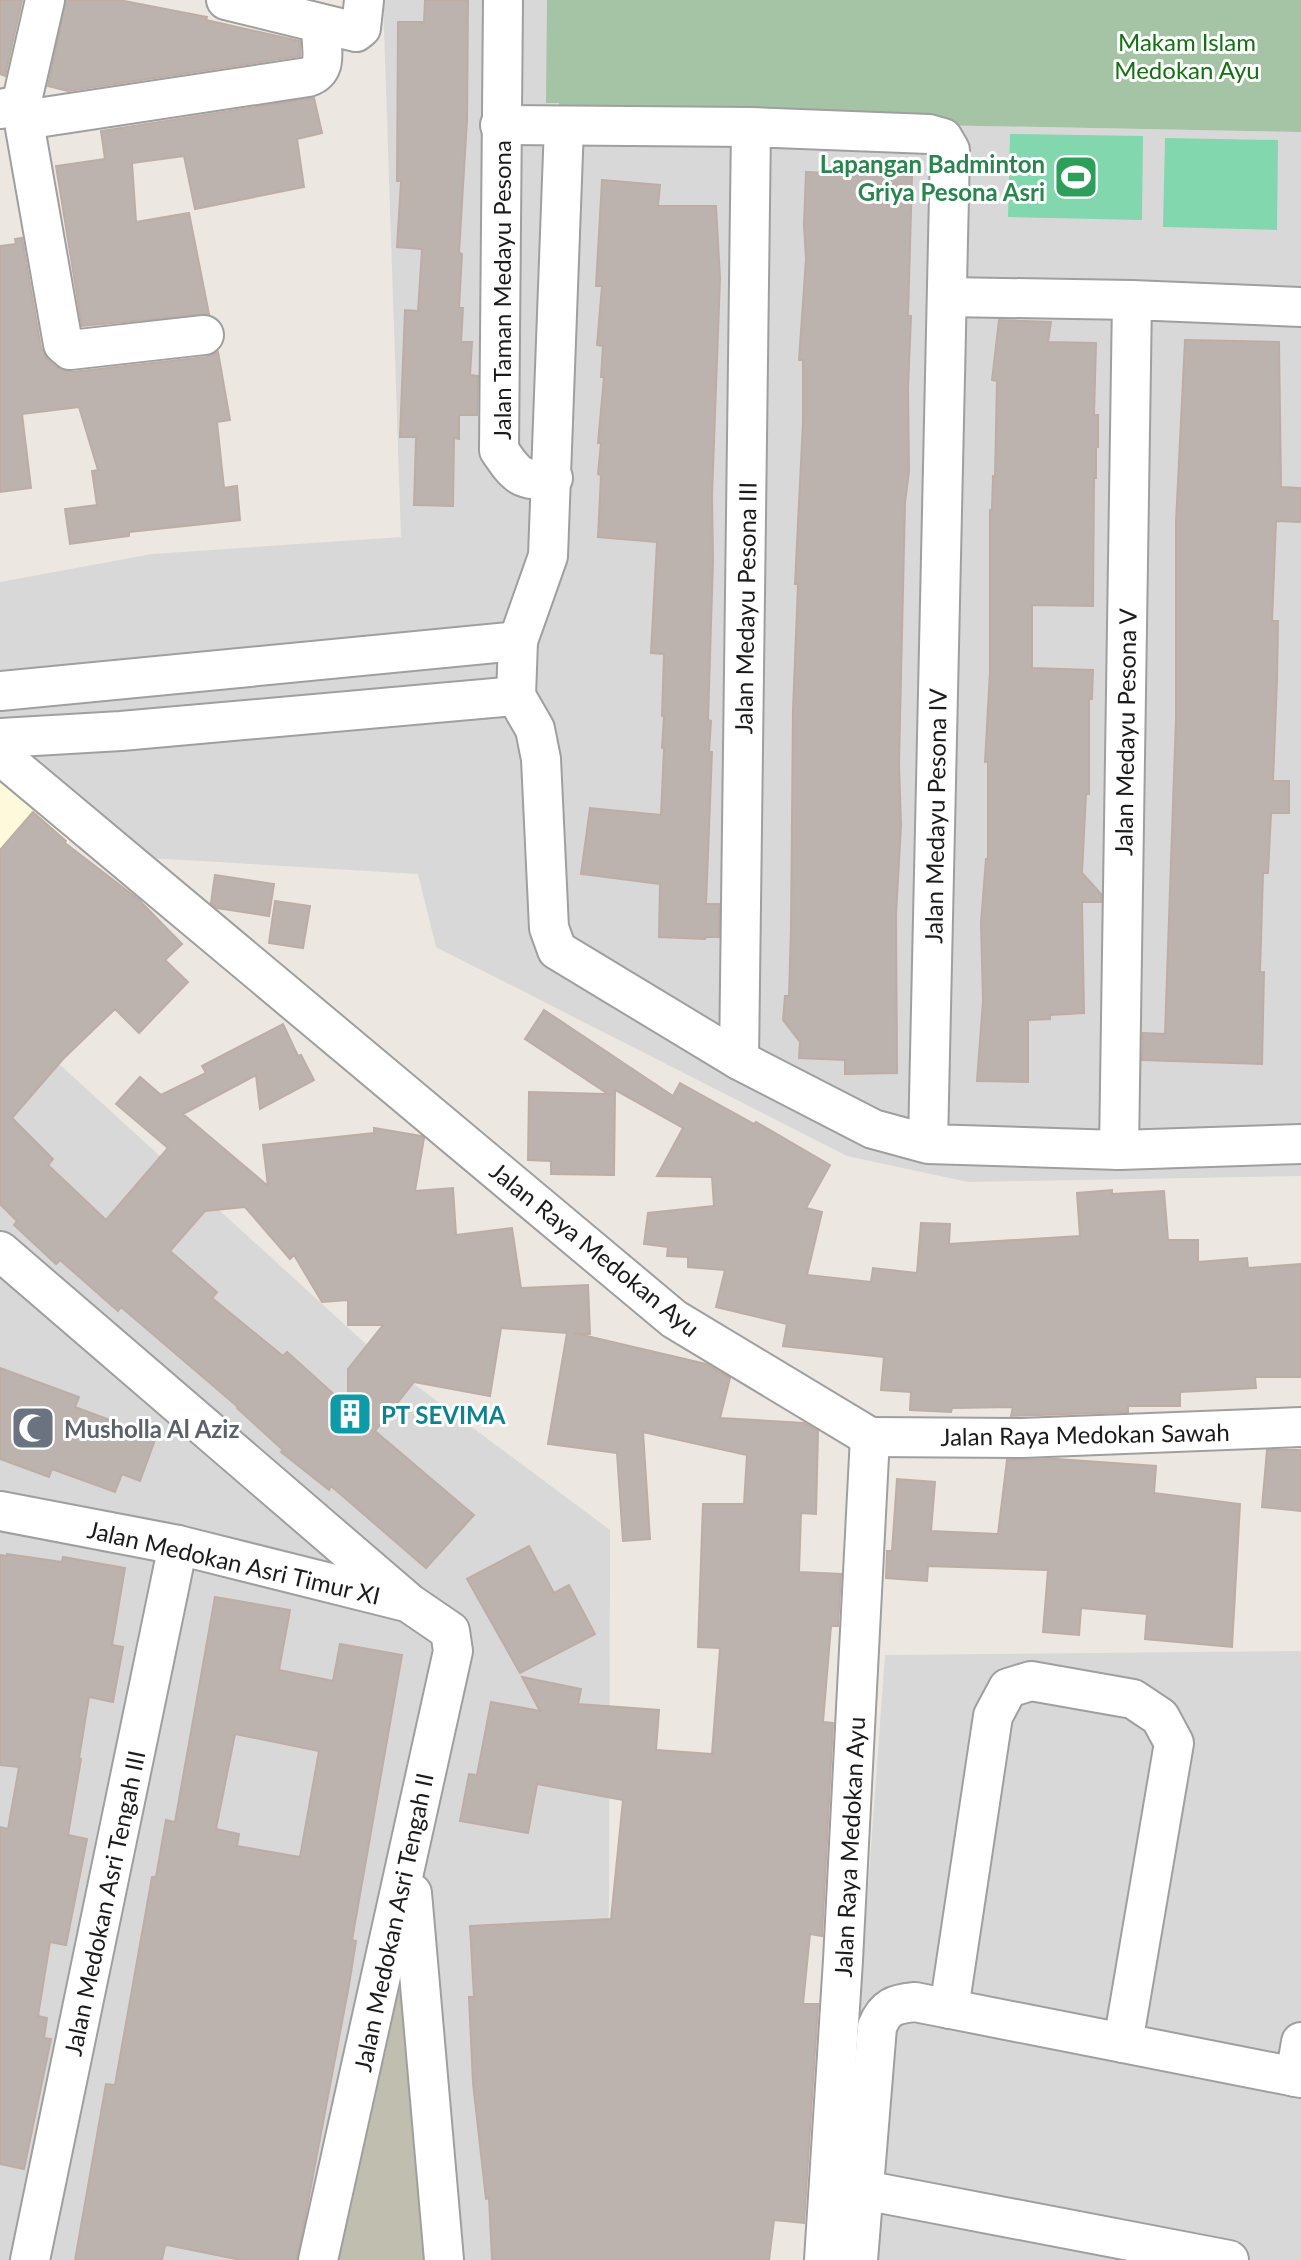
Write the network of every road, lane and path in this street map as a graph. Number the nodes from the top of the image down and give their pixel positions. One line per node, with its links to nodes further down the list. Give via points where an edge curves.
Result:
1 (45, 0): 6 (street)
2 (226, 0): 5 (street)
3 (364, 0): 5 (street, via 359,31)
4 (503, 0): 7 (street, Jalan Taman Medayu Pesona)
5 (322, 25): 6 (street, via 322,68 308,77)
6 (15, 111): 13 (street, via 63,344 70,350)
7 (500, 125): 8 (street); 14 (street, Jalan Taman Medayu Pesona, via 499,450 514,472 533,481)
8 (564, 126): 9 (street); 14 (street)
9 (751, 127): 10 (street, Jalan Medayu Pesona IV, via 943,138 950,150); 22 (street, Jalan Medayu Pesona III)
10 (947, 297): 11 (street); 23 (street, Jalan Medayu Pesona IV)
11 (1132, 300): 12 (street); 25 (street, Jalan Medayu Pesona V)
12 (1301, 307)
13 (204, 335)
14 (553, 478): 15 (street, via 548,556)
15 (518, 641): 16 (street); 18 (street)
16 (400, 653): 17 (street); 19 (street)
17 (0, 691)
18 (516, 696): 19 (street); 22 (street, via 535,729 541,759 549,928 557,950)
19 (402, 705): 20 (street)
20 (0, 738)
21 (0, 755): 28 (street, Jalan Raya Medokan Ayu, via 674,1319)
22 (739, 1060): 23 (street, via 873,1129)
23 (928, 1144): 25 (street)
24 (1301, 1144): 25 (street)
25 (1119, 1150)
26 (0, 1251): 31 (street, Jalan Medokan Asri Timur XI)
27 (1301, 1427): 28 (street, Jalan Raya Medokan Sawah, via 1022,1438)
28 (870, 1437): 41 (street, Jalan Raya Medokan Ayu)
29 (0, 1511): 30 (street, Jalan Medokan Asri Timur XI)
30 (178, 1545): 31 (street, Jalan Medokan Asri Timur XI); 38 (street, Jalan Medokan Asri Tengah III)
31 (409, 1603): 32 (street, Jalan Medokan Asri Tengah II, via 450,1631 453,1651)
32 (408, 1855): 39 (street, Jalan Medokan Asri Tengah II); 40 (street)
33 (949, 2009): 34 (street); 34 (street, via 993,1716 1008,1688 1031,1681 1133,1699 1160,1717 1174,1743); 36 (street, via 915,2002 895,2004 883,2012 877,2027)
34 (1123, 2043): 35 (street)
35 (1299, 2066)
36 (864, 2190): 37 (street); 42 (street)
37 (1062, 2244): 43 (street)
38 (30, 2260)
39 (318, 2260)
40 (444, 2260)
41 (824, 2260)
42 (858, 2260)
43 (1229, 2260)

